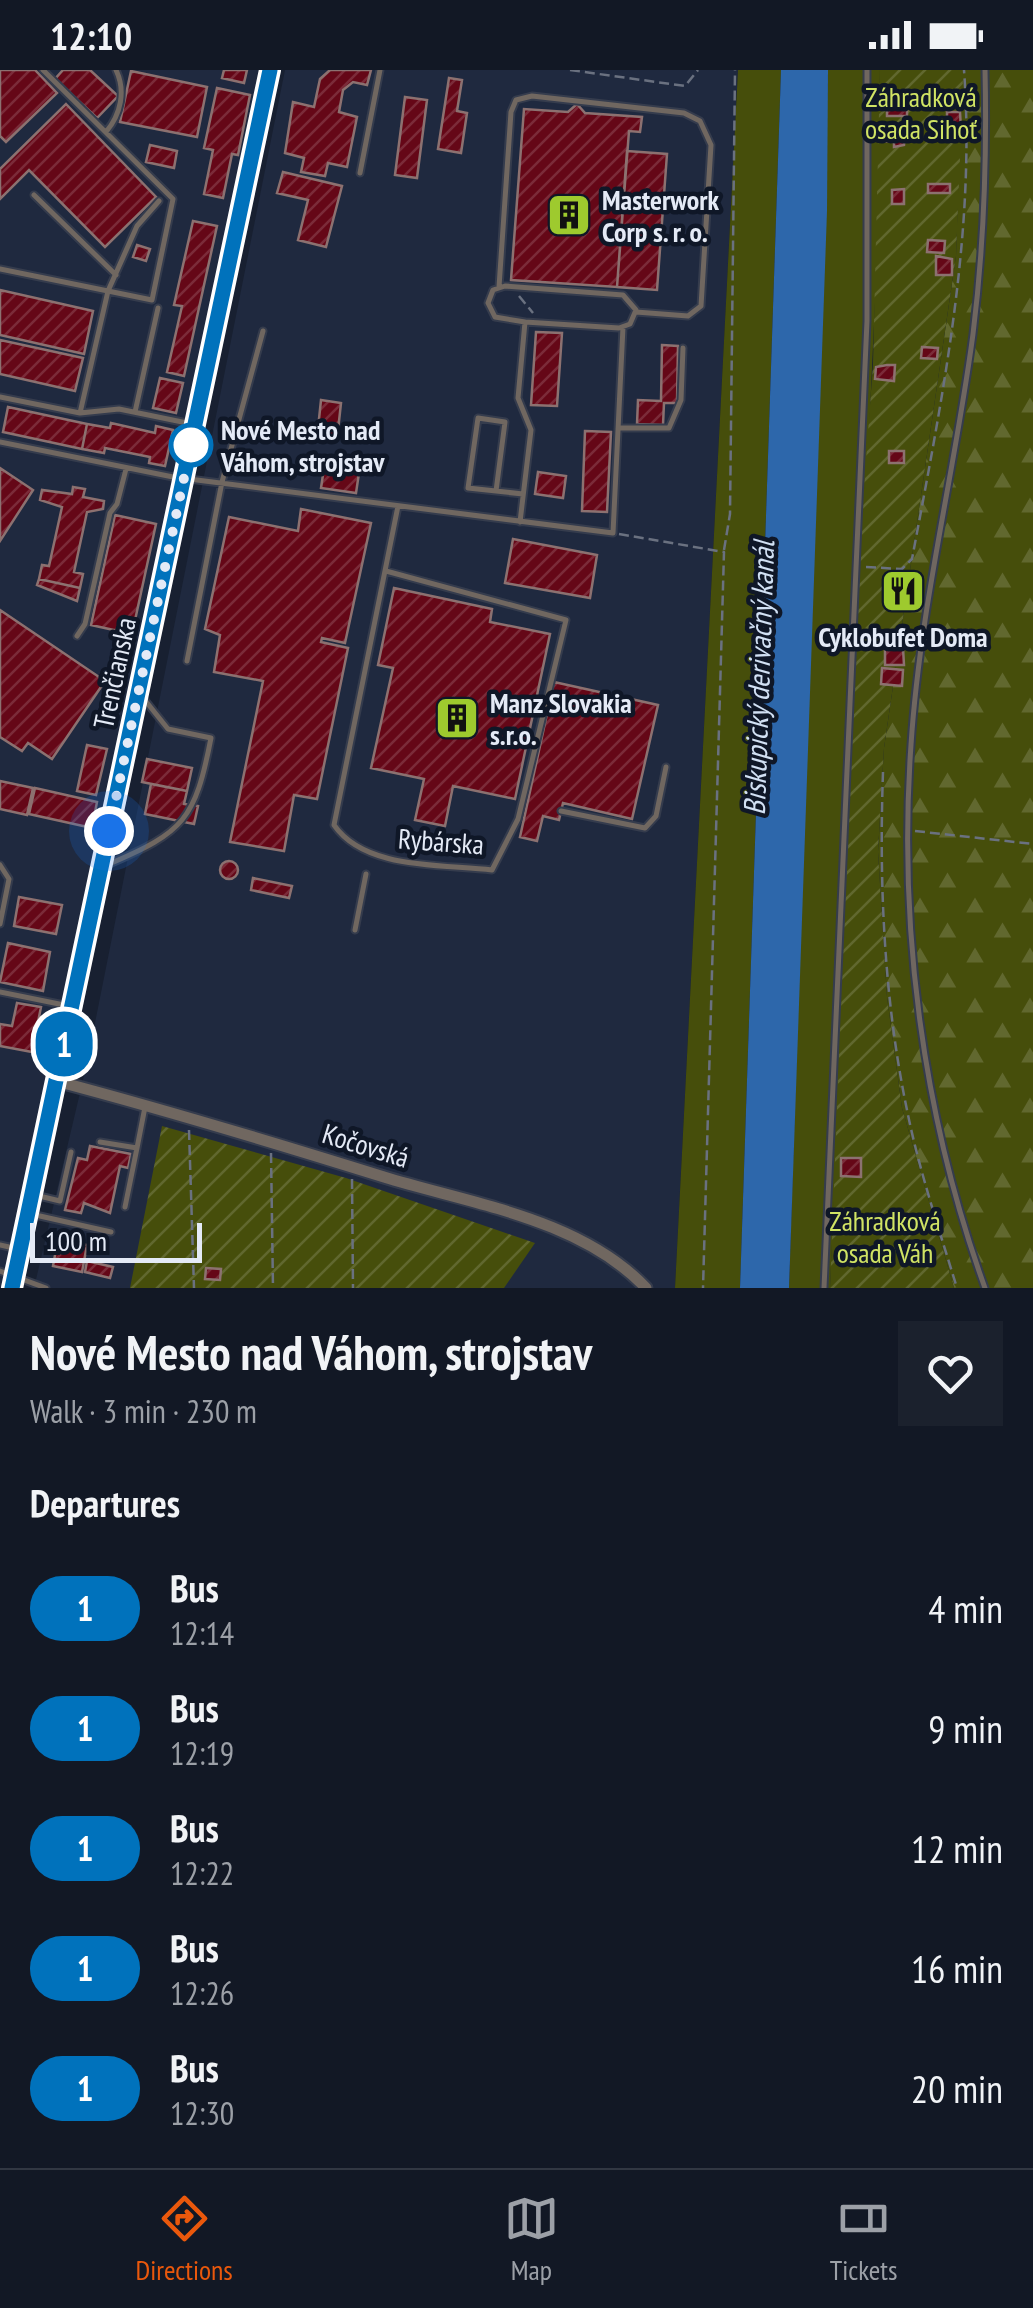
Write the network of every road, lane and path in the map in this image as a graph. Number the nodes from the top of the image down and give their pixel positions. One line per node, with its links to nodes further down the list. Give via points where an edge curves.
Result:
1 (43, 70): 11 (lane)
2 (116, 70): 11 (lane, via 123,86 116,121)
3 (270, 70): 30 (main road, Trenčianska)
4 (380, 70): 12 (lane)
5 (570, 70): 6 (path, via 684,86)
6 (698, 70)
7 (735, 70): 41 (path, via 730,514)
8 (867, 70): 42 (lane, via 866,321)
9 (964, 70): 42 (path, via 963,208 953,308 912,559 902,570)
10 (985, 70): 50 (lane, via 980,274 923,632)
11 (106, 132): 19 (lane, via 173,199 152,300)
12 (360, 173)
13 (34, 195): 16 (lane)
14 (158, 202): 16 (lane, via 137,226)
15 (0, 269): 19 (lane)
16 (116, 275): 19 (lane)
17 (512, 286): 18 (lane); 21 (lane, via 623,294); 23 (path)
18 (499, 287): 21 (lane, via 516,100 532,96 684,113 700,121 711,145 701,306 688,316); 22 (lane, via 489,298 491,313)
19 (108, 292): 29 (lane)
20 (158, 308): 28 (lane)
21 (636, 312): 24 (lane)
22 (524, 322): 23 (lane); 37 (lane, via 518,398 532,430)
23 (540, 322): 24 (lane)
24 (623, 327): 31 (lane)
25 (263, 331): 35 (lane)
26 (683, 348): 31 (lane, via 681,403 669,428)
27 (0, 397): 29 (lane)
28 (135, 412): 29 (lane); 30 (lane)
29 (80, 413)
30 (195, 425): 34 (main road, Trenčianska)
31 (618, 428): 40 (lane)
32 (0, 442): 33 (lane)
33 (126, 469): 34 (lane); 44 (lane)
34 (183, 479): 35 (lane); 46 (main road, Trenčianska)
35 (222, 482): 38 (lane); 45 (lane)
36 (496, 491): 36 (lane, via 468,488 478,418 505,422); 37 (lane)
37 (523, 494): 39 (lane)
38 (398, 506): 39 (lane); 43 (lane, Rybárska)
39 (520, 522): 40 (lane)
40 (613, 533): 41 (path)
41 (724, 552): 78 (path)
42 (853, 566): 79 (lane)
43 (386, 571): 43 (lane, Rybárska, via 566,620 524,804 492,870 374,855 345,840 334,825)
44 (77, 636)
45 (187, 661)
46 (139, 687): 53 (main road, Trenčianska); 53 (lane, via 148,709 168,729 211,738 200,793 165,840)
47 (666, 767): 49 (lane, via 656,816 645,828)
48 (884, 772): 80 (path, via 880,850 890,994 906,1108)
49 (561, 811)
50 (908, 830): 51 (path); 81 (lane, via 925,1052 944,1155)
51 (1033, 844)
52 (0, 865): 55 (lane, via 9,879)
53 (101, 867): 58 (main road, Trenčianska)
54 (366, 874): 56 (lane)
55 (0, 924)
56 (355, 930)
57 (0, 992): 58 (lane)
58 (72, 1006): 59 (main road, Trenčianska)
59 (56, 1081): 60 (street, Kočovská); 67 (main road, Trenčianska)
60 (145, 1104): 63 (lane); 77 (street, Kočovská, via 568,1234 607,1254)
61 (190, 1131): 74 (path)
62 (100, 1142): 63 (lane)
63 (136, 1148): 68 (lane)
64 (72, 1152): 67 (lane, via 60,1201)
65 (271, 1152): 75 (path)
66 (352, 1177): 76 (path)
67 (30, 1204): 69 (lane); 71 (main road, Trenčianska)
68 (125, 1207)
69 (111, 1232)
70 (0, 1245): 71 (lane)
71 (19, 1255): 72 (main road, Trenčianska, bridge)
72 (8, 1281): 73 (lane)
73 (46, 1288)
74 (194, 1288)
75 (273, 1288)
76 (353, 1288)
77 (646, 1288)
78 (703, 1288)
79 (824, 1288)
80 (956, 1288)
81 (985, 1288)

